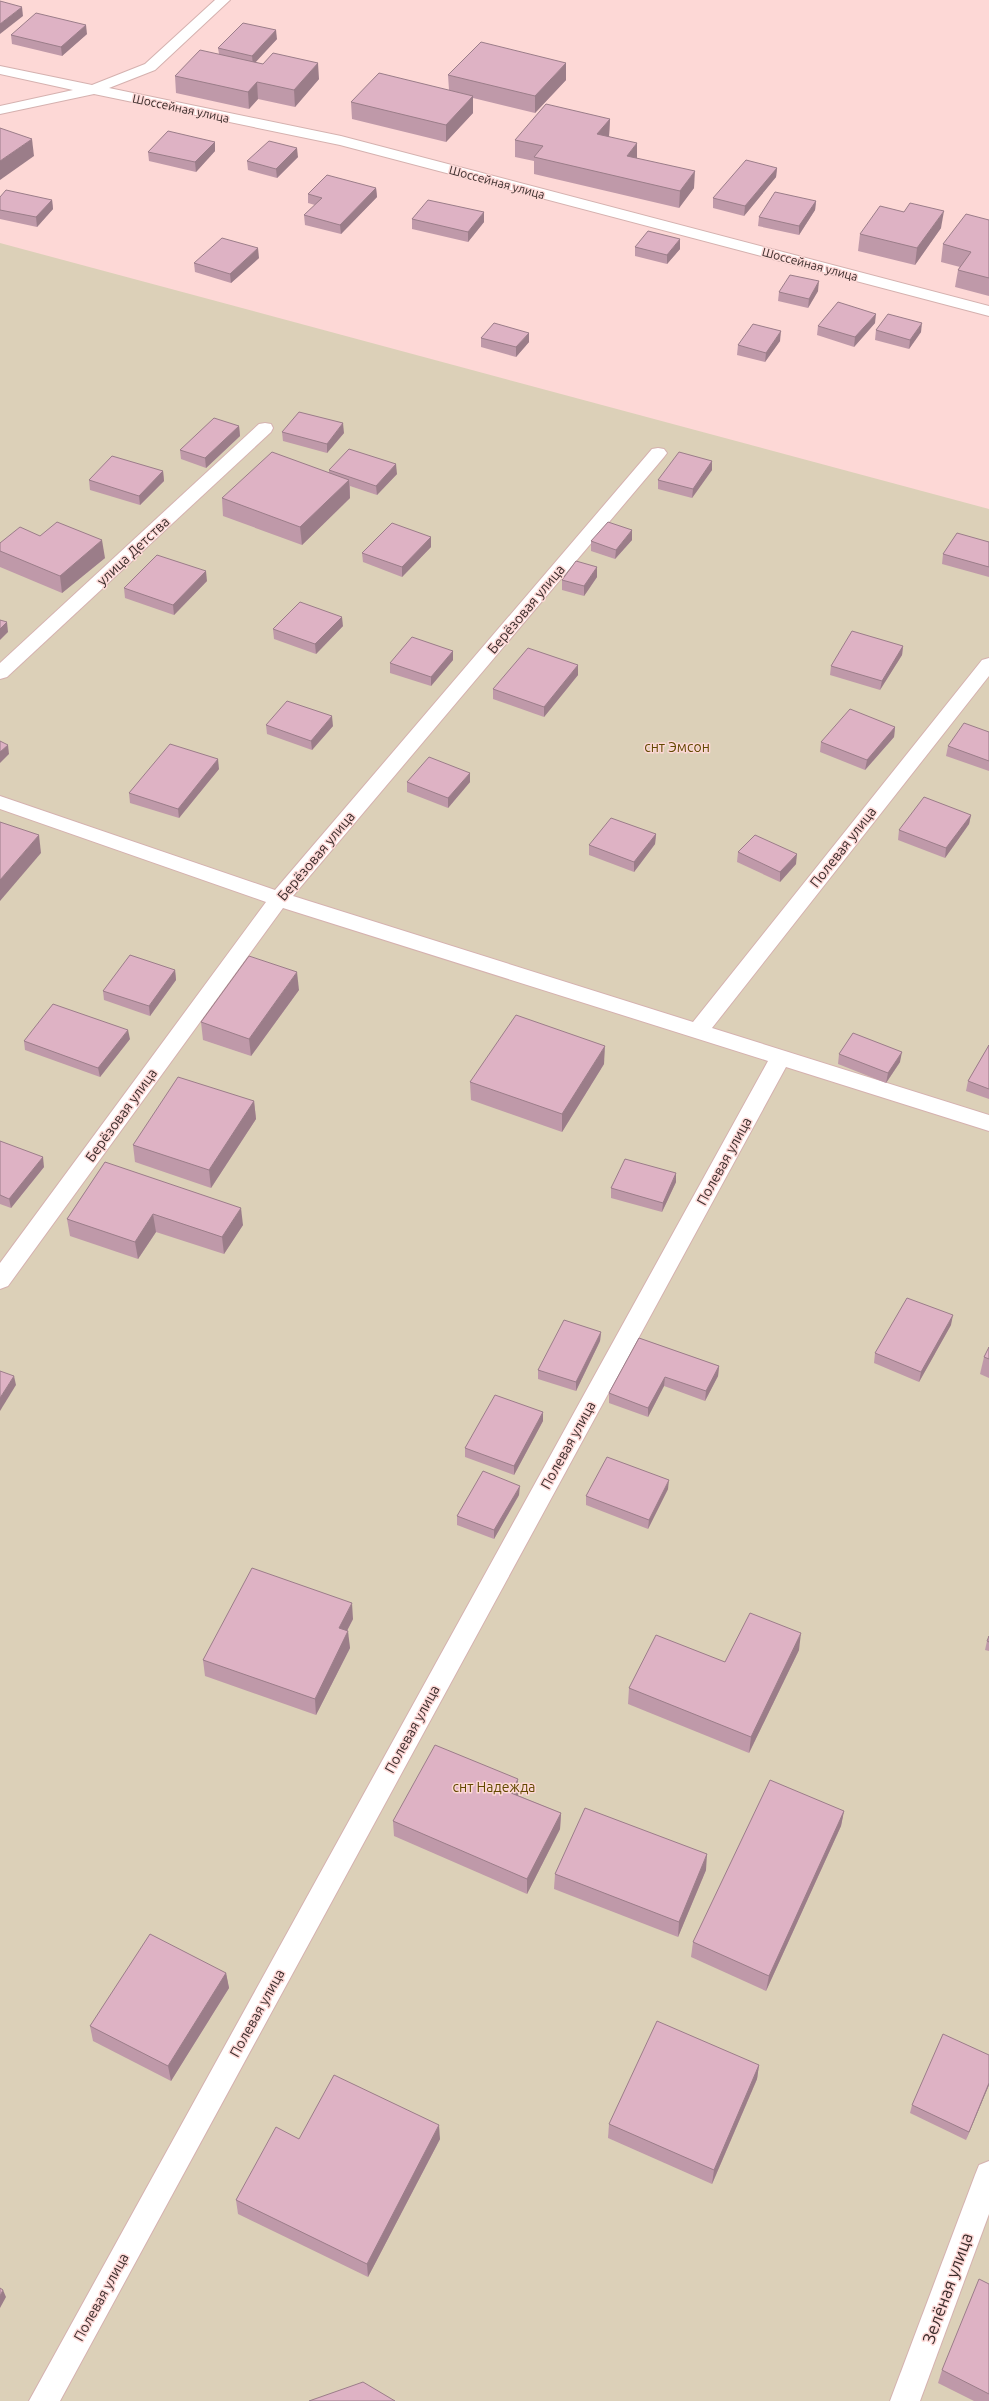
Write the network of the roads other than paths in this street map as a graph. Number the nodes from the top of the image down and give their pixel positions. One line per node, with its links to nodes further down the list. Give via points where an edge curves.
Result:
1 (224, 0): 3 (street, via 150,67)
2 (0, 70): 3 (street, Шоссейная улица)
3 (92, 90): 4 (street); 5 (street, Шоссейная улица, via 341,141)
4 (0, 110)
5 (989, 311)
6 (265, 428): 9 (street, улица Детства)
7 (658, 453): 11 (street, Берёзовая улица)
8 (989, 664): 12 (street, Полевая улица)
9 (0, 673)
10 (0, 802): 11 (street)
11 (279, 899): 12 (street); 15 (street, Берёзовая улица)
12 (698, 1031): 13 (street)
13 (781, 1057): 14 (street); 17 (street, Полевая улица)
14 (989, 1122)
15 (0, 1280)
16 (989, 2174): 18 (street, Зелёная улица)
17 (44, 2401)
18 (905, 2401)

